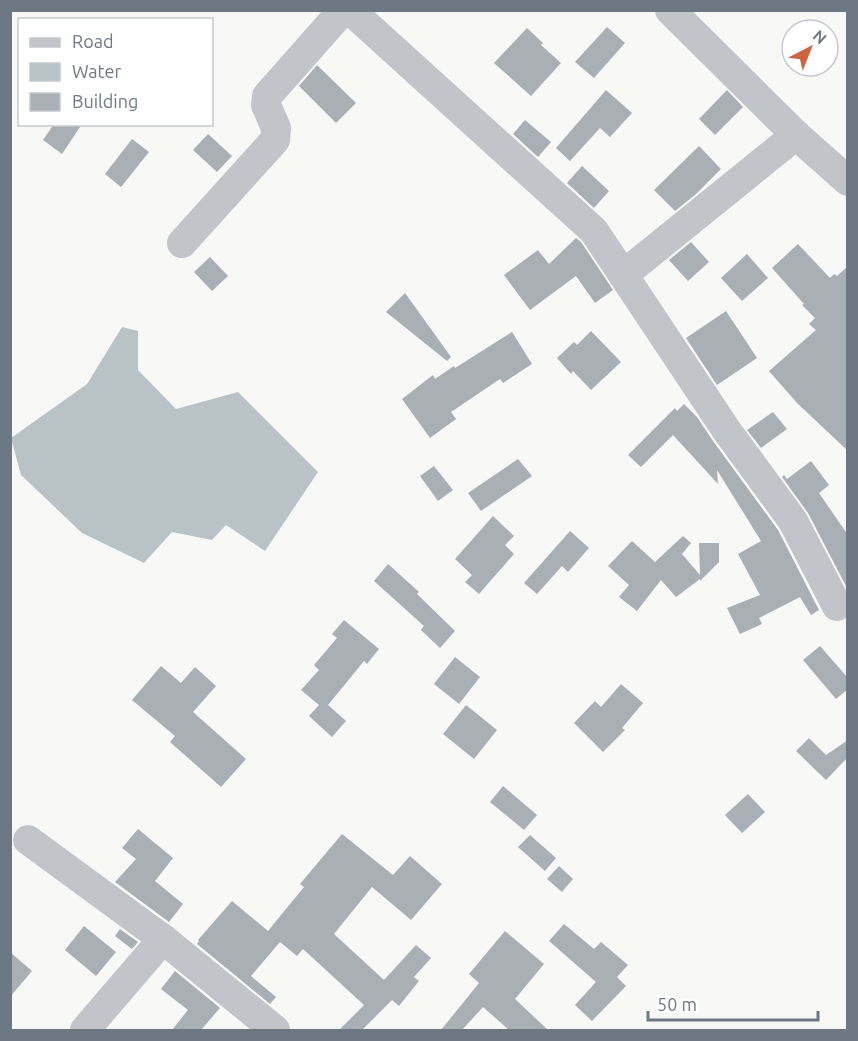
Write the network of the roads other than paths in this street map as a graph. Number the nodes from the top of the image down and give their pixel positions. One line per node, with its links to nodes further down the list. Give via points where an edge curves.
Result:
1 (343, 10): 6 (street, via 267,96 266,105 276,128 275,140)
2 (350, 10): 7 (street, via 594,231)
3 (670, 10): 4 (street)
4 (796, 135): 5 (street); 7 (street)
5 (848, 181)
6 (182, 243)
7 (623, 275): 8 (street, via 727,431 793,521)
8 (837, 606)
9 (28, 840): 10 (street)
10 (163, 939): 11 (street); 12 (street)
11 (85, 1030)
12 (275, 1030)

